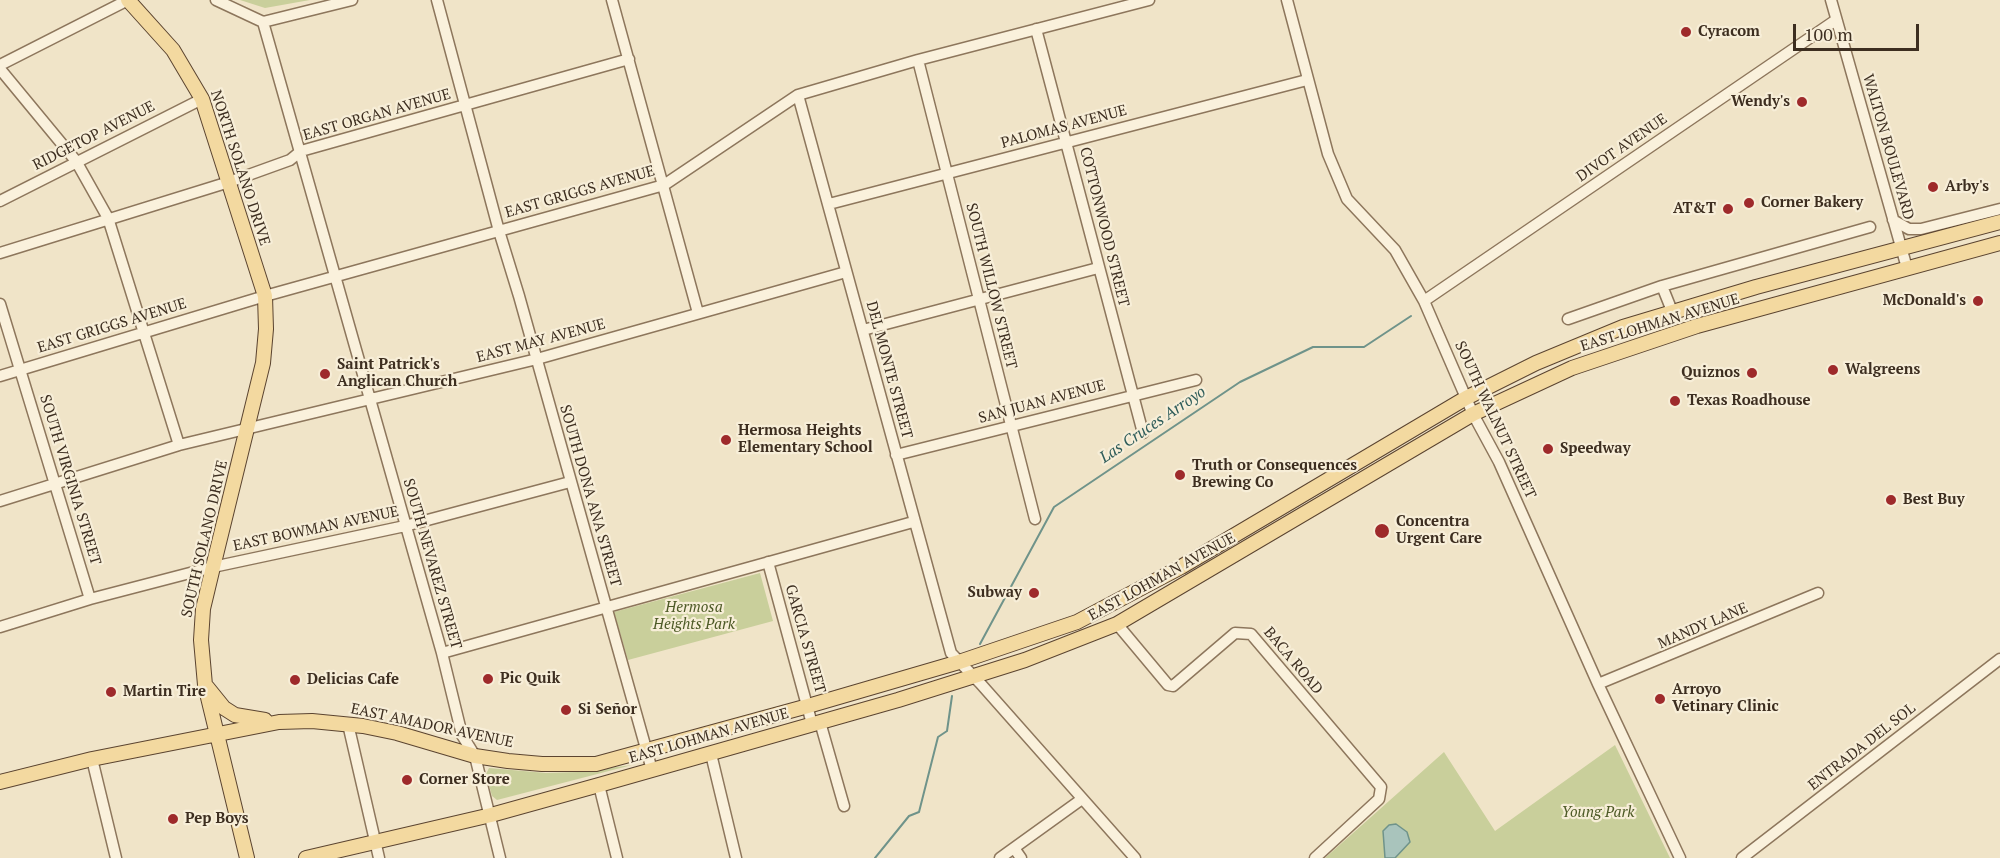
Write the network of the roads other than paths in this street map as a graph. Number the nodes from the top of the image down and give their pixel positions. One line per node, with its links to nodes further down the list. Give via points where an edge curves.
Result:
1 (128, 0): 14 (street); 17 (main road, NORTH SOLANO DRIVE, via 173,50)
2 (216, 0): 10 (street)
3 (352, 0): 10 (street)
4 (437, 0): 18 (street, SOUTH DONA ANA STREET)
5 (612, 0): 12 (street)
6 (1149, 0): 11 (street, EAST GRIGGS AVENUE)
7 (1287, 0): 15 (street, SOUTH WALNUT STREET)
8 (1831, 0): 9 (street, WALTON BOULEVARD)
9 (1836, 20): 29 (street, WALTON BOULEVARD); 43 (street, DIVOT AVENUE)
10 (263, 22): 20 (street, SOUTH NEVAREZ STREET)
11 (1036, 29): 13 (street, EAST GRIGGS AVENUE); 19 (street, COTTONWOOD STREET)
12 (628, 59): 18 (street, EAST ORGAN AVENUE); 24 (street)
13 (918, 60): 16 (street, EAST GRIGGS AVENUE); 22 (street, SOUTH WILLOW STREET)
14 (0, 67): 21 (street)
15 (1307, 80): 19 (street, PALOMAS AVENUE); 43 (street, SOUTH WALNUT STREET, via 1328,154 1347,198 1395,250)
16 (798, 95): 24 (street, EAST GRIGGS AVENUE); 26 (street, DEL MONTE STREET)
17 (202, 99): 21 (street, RIDGETOP AVENUE); 23 (main road, NORTH SOLANO DRIVE)
18 (464, 106): 20 (street, EAST ORGAN AVENUE); 32 (street, SOUTH DONA ANA STREET)
19 (1066, 141): 22 (street, PALOMAS AVENUE); 36 (street, COTTONWOOD STREET)
20 (301, 151): 23 (street, EAST ORGAN AVENUE, via 290,160); 39 (street, SOUTH NEVAREZ STREET)
21 (76, 161): 25 (street, RIDGETOP AVENUE); 28 (street)
22 (947, 173): 26 (street, PALOMAS AVENUE); 42 (street, SOUTH WILLOW STREET)
23 (229, 182): 28 (street, EAST ORGAN AVENUE); 41 (main road, NORTH SOLANO DRIVE)
24 (664, 184): 32 (street, EAST GRIGGS AVENUE); 46 (street)
25 (0, 201)
26 (829, 204): 38 (street, DEL MONTE STREET)
27 (2000, 209): 29 (street, via 1920,230)
28 (108, 218): 35 (street, EAST ORGAN AVENUE); 49 (street)
29 (1893, 220): 34 (street, WALTON BOULEVARD)
30 (2000, 222): 34 (main road, EAST LOHMAN AVENUE)
31 (1870, 227): 40 (street)
32 (499, 231): 39 (street, EAST GRIGGS AVENUE); 52 (street, SOUTH DONA ANA STREET)
33 (2000, 243): 37 (main road, EAST LOHMAN AVENUE)
34 (1901, 246): 37 (street, WALTON BOULEVARD); 45 (main road, EAST LOHMAN AVENUE)
35 (0, 253)
36 (1098, 268): 42 (street); 57 (street, COTTONWOOD STREET)
37 (1907, 268): 50 (main road, EAST LOHMAN AVENUE)
38 (846, 272): 46 (street, EAST MAY AVENUE); 48 (street, DEL MONTE STREET)
39 (336, 278): 41 (street, EAST GRIGGS AVENUE); 59 (street, SOUTH NEVAREZ STREET)
40 (1662, 286): 45 (street); 47 (street)
41 (264, 296): 49 (street, EAST GRIGGS AVENUE); 62 (main road, SOUTH SOLANO DRIVE, via 263,363)
42 (977, 299): 48 (street); 61 (street, SOUTH WILLOW STREET)
43 (1424, 301): 58 (street, SOUTH WALNUT STREET)
44 (0, 304): 54 (street, SOUTH VIRGINIA STREET)
45 (1672, 311): 50 (main road); 51 (main road, EAST LOHMAN AVENUE)
46 (698, 313): 52 (street, EAST MAY AVENUE)
47 (1568, 319)
48 (863, 330): 65 (street, DEL MONTE STREET)
49 (144, 331): 54 (street, EAST GRIGGS AVENUE); 64 (street)
50 (1676, 332): 53 (main road, EAST LOHMAN AVENUE)
51 (1564, 352): 53 (main road); 58 (main road, EAST LOHMAN AVENUE)
52 (537, 359): 59 (street, EAST MAY AVENUE); 66 (street, SOUTH DONA ANA STREET)
53 (1572, 368): 60 (main road, EAST LOHMAN AVENUE)
54 (21, 369): 55 (street, EAST GRIGGS AVENUE); 67 (street, SOUTH VIRGINIA STREET)
55 (0, 376)
56 (1196, 380): 57 (street, SAN JUAN AVENUE)
57 (1132, 394): 61 (street, SAN JUAN AVENUE); 63 (street, COTTONWOOD STREET)
58 (1466, 398): 60 (street, SOUTH WALNUT STREET); 80 (main road, EAST LOHMAN AVENUE, via 1144,587 1077,622)
59 (371, 400): 62 (street, EAST MAY AVENUE); 71 (street, SOUTH NEVAREZ STREET)
60 (1473, 414): 77 (main road, EAST LOHMAN AVENUE); 83 (street, SOUTH WALNUT STREET)
61 (1012, 426): 65 (street, SAN JUAN AVENUE); 69 (street, SOUTH WILLOW STREET)
62 (248, 428): 64 (street, EAST MAY AVENUE); 73 (main road, SOUTH SOLANO DRIVE)
63 (1143, 433)
64 (179, 445): 67 (street, EAST MAY AVENUE)
65 (896, 455): 70 (street, DEL MONTE STREET)
66 (570, 482): 71 (street, EAST BOWMAN AVENUE); 76 (street, SOUTH DONA ANA STREET)
67 (56, 483): 68 (street, EAST MAY AVENUE); 75 (street, SOUTH VIRGINIA STREET)
68 (0, 501)
69 (1035, 519)
70 (913, 522): 72 (street); 80 (street, DEL MONTE STREET)
71 (405, 526): 73 (street, EAST BOWMAN AVENUE); 79 (street, SOUTH NEVAREZ STREET)
72 (768, 562): 76 (street); 85 (street, GARCIA STREET)
73 (213, 567): 75 (street, EAST BOWMAN AVENUE); 84 (main road, SOUTH SOLANO DRIVE, via 203,609)
74 (1818, 593): 83 (street, MANDY LANE)
75 (90, 599): 78 (street, EAST BOWMAN AVENUE)
76 (606, 607): 79 (street); 90 (street, SOUTH DONA ANA STREET)
77 (1117, 624): 82 (main road, EAST LOHMAN AVENUE); 112 (street, BACA ROAD, via 1167,685 1173,686 1235,633 1251,634 1381,787 1379,799)
78 (0, 627)
79 (442, 652): 92 (street, SOUTH NEVAREZ STREET, via 462,735)
80 (955, 658): 82 (street); 85 (main road, EAST LOHMAN AVENUE)
81 (2000, 659): 114 (street, ENTRADA DEL SOL)
82 (972, 676): 87 (main road, EAST LOHMAN AVENUE); 97 (street)
83 (1598, 684): 113 (street, SOUTH WALNUT STREET)
84 (205, 685): 86 (main road, via 235,715); 89 (main road, SOUTH SOLANO DRIVE)
85 (808, 706): 87 (street, GARCIA STREET); 90 (main road, EAST LOHMAN AVENUE)
86 (279, 722): 88 (main road, EAST AMADOR AVENUE); 89 (main road, EAST AMADOR AVENUE)
87 (816, 723): 91 (main road, EAST LOHMAN AVENUE); 98 (street, GARCIA STREET)
88 (348, 724): 92 (main road, EAST AMADOR AVENUE, via 398,733); 100 (street)
89 (215, 733): 93 (main road, EAST AMADOR AVENUE); 103 (main road, SOUTH SOLANO DRIVE)
90 (645, 752): 92 (main road, EAST AMADOR AVENUE, via 596,764 542,764); 94 (street, SOUTH DONA ANA STREET)
91 (711, 754): 94 (main road, EAST LOHMAN AVENUE); 108 (street)
92 (475, 756): 99 (street, SOUTH NEVAREZ STREET)
93 (92, 759): 95 (main road, EAST AMADOR AVENUE); 102 (street)
94 (651, 770): 96 (main road, EAST LOHMAN AVENUE)
95 (0, 782)
96 (599, 785): 99 (main road, EAST LOHMAN AVENUE); 107 (street)
97 (1082, 799): 101 (street); 111 (street)
98 (843, 806)
99 (491, 814): 100 (main road, EAST LOHMAN AVENUE); 106 (street, SOUTH NEVAREZ STREET)
100 (375, 842): 104 (main road, EAST LOHMAN AVENUE); 105 (street)
101 (1014, 848): 109 (street); 110 (street)
102 (116, 858)
103 (247, 858)
104 (306, 858)
105 (379, 858)
106 (500, 858)
107 (617, 858)
108 (736, 858)
109 (1000, 858)
110 (1021, 858)
111 (1135, 858)
112 (1315, 858)
113 (1680, 858)
114 (1742, 858)

